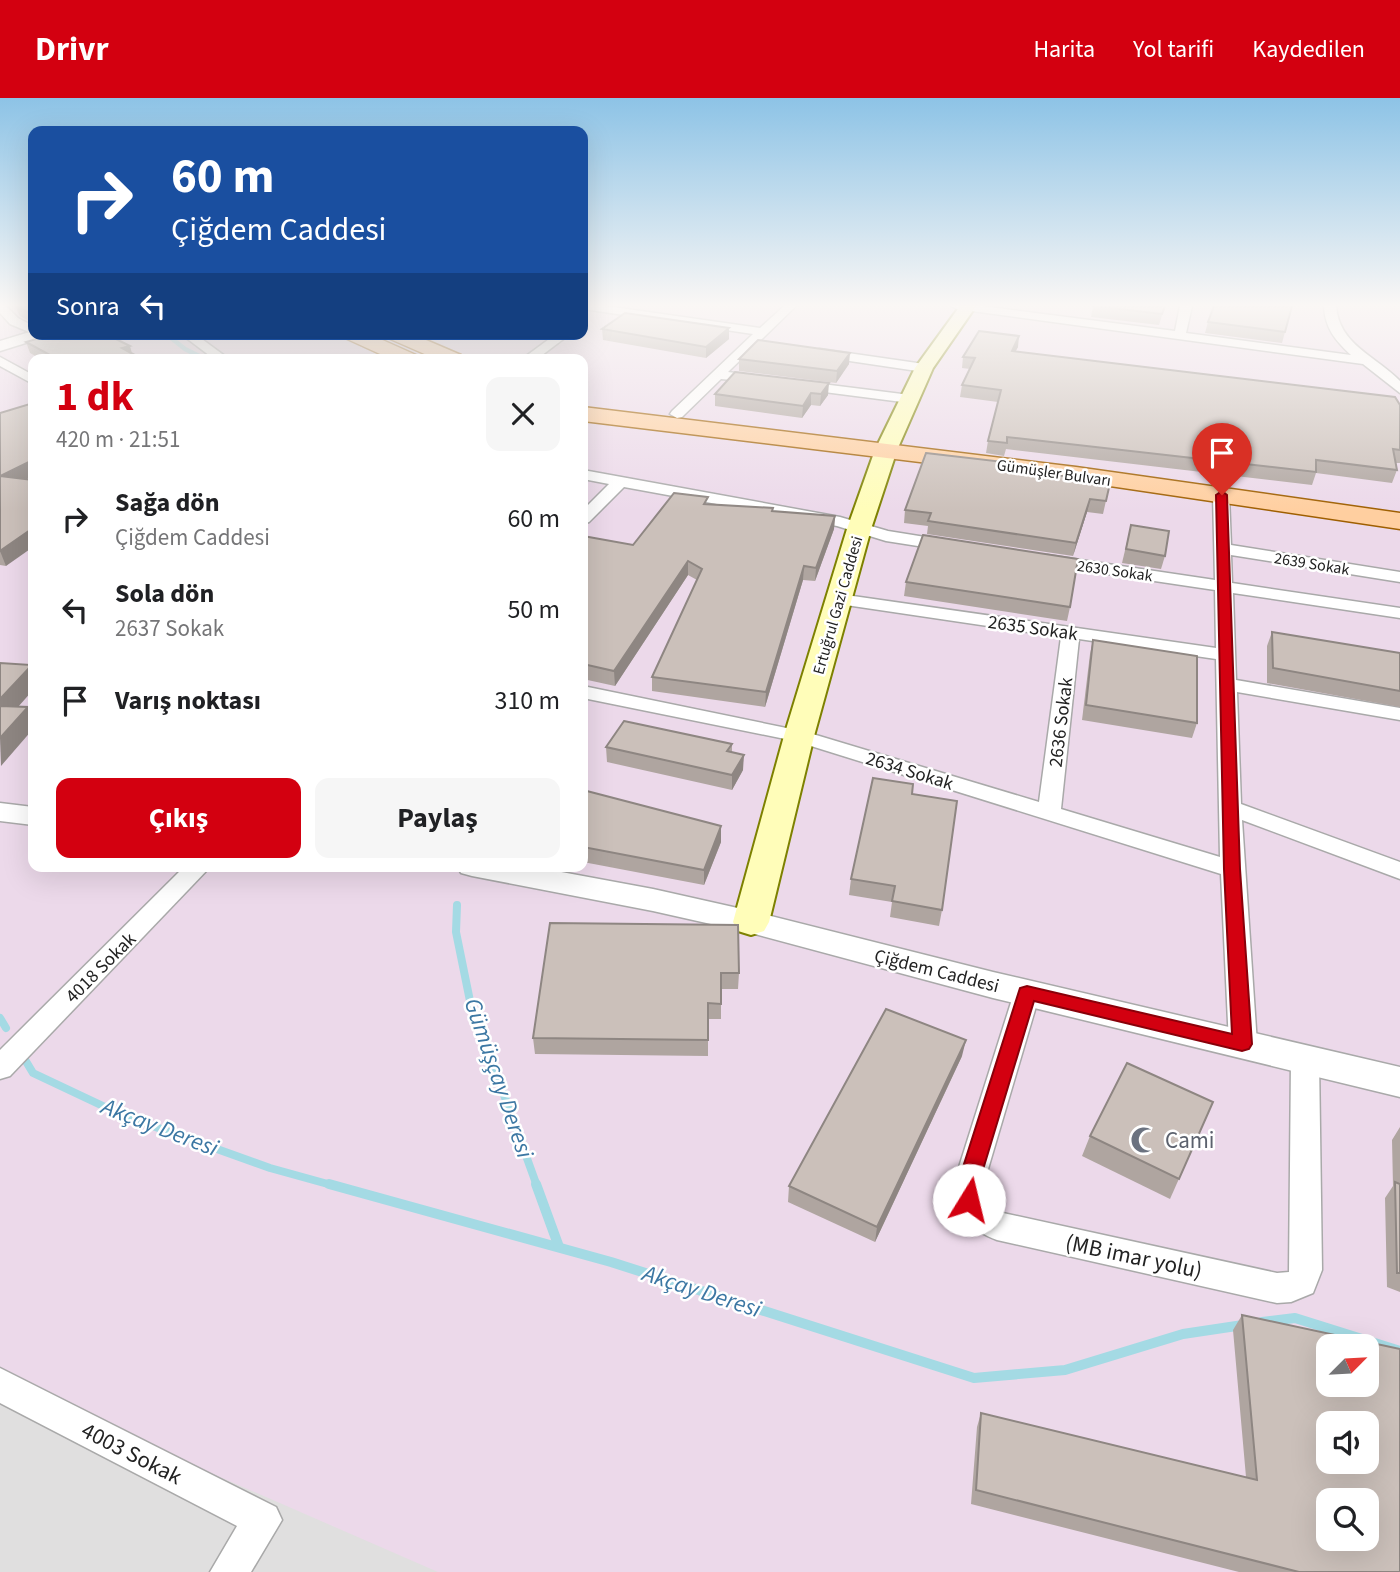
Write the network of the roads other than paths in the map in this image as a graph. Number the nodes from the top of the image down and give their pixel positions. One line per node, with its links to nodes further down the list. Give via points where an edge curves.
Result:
1 (718, 375): 5 (street); 8 (street)
2 (921, 375): 5 (main road, Ertuğrul Gazi Caddesi)
3 (1385, 375): 4 (street)
4 (1400, 388)
5 (910, 399): 9 (main road, Ertuğrul Gazi Caddesi)
6 (588, 401): 8 (main road, Gümüşler Bulvarı)
7 (588, 414): 9 (main road, Gümüşler Bulvarı)
8 (677, 414): 9 (main road, Gümüşler Bulvarı)
9 (889, 444): 12 (main road, Gümüşler Bulvarı); 13 (main road, Gümüşler Bulvarı); 16 (main road, Ertuğrul Gazi Caddesi)
10 (588, 476): 11 (street)
11 (620, 482): 14 (street); 16 (street)
12 (1222, 495): 15 (main road, Gümüşler Bulvarı); 18 (street)
13 (1400, 504)
14 (588, 514)
15 (1400, 521)
16 (859, 529): 17 (street); 22 (main road, Ertuğrul Gazi Caddesi)
17 (967, 548)
18 (1224, 549): 20 (street, 2639 Sokak); 21 (street)
19 (1035, 558): 21 (street, 2630 Sokak)
20 (1400, 577)
21 (1225, 586): 23 (street, 2630 Sokak); 25 (street)
22 (839, 599): 24 (street, 2635 Sokak); 29 (main road, Ertuğrul Gazi Caddesi)
23 (1400, 613)
24 (1071, 632): 25 (street, 2635 Sokak); 32 (street, 2636 Sokak)
25 (1226, 655): 26 (street)
26 (1226, 684): 28 (street); 30 (street)
27 (588, 693): 29 (street, 2634 Sokak)
28 (1400, 713)
29 (799, 736): 32 (street, 2634 Sokak); 38 (main road, Ertuğrul Gazi Caddesi)
30 (1231, 808): 34 (street); 35 (street)
31 (0, 812): 33 (street)
32 (1049, 813): 34 (street, 2634 Sokak)
33 (28, 815)
34 (1232, 869): 40 (street)
35 (1400, 871)
36 (193, 872): 42 (street, 4018 Sokak)
37 (507, 872): 38 (street, Çiğdem Caddesi)
38 (751, 922): 39 (street, Çiğdem Caddesi)
39 (1027, 993): 40 (street, Çiğdem Caddesi); 41 (street, (MB imar yolu), via 968,1186 969,1200 979,1216 997,1226 1277,1287 1302,1282 1306,1270)
40 (1242, 1044): 41 (street, Çiğdem Caddesi)
41 (1305, 1059): 43 (street, Çiğdem Caddesi)
42 (0, 1068)
43 (1400, 1083)
44 (0, 1385): 45 (street, 4003 Sokak, via 263,1520)
45 (229, 1572)

